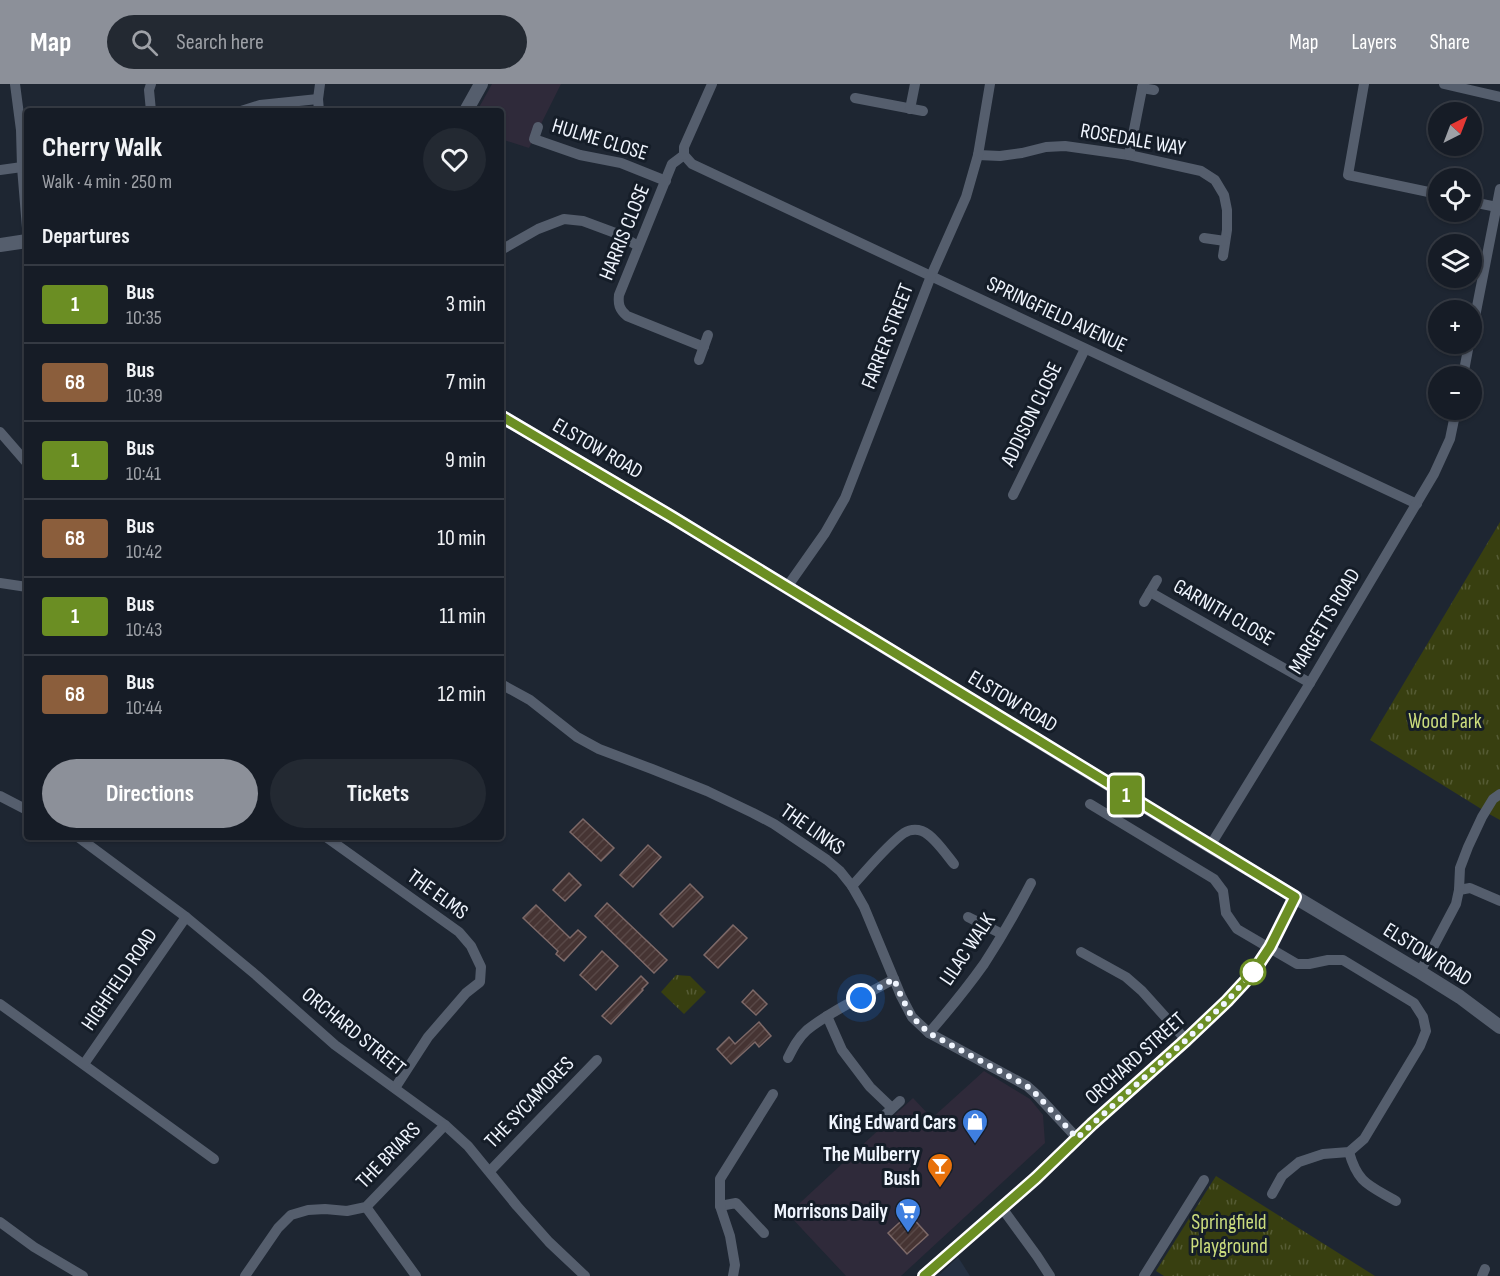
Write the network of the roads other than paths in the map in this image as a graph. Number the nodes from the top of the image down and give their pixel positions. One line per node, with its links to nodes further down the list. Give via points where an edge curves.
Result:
1 (15, 84): 25 (street)
2 (151, 84): 15 (street)
3 (320, 84): 14 (street)
4 (481, 84): 18 (street)
5 (712, 84): 23 (street, HARRIS CLOSE)
6 (915, 84): 19 (street)
7 (990, 84): 22 (street, FARRER STREET)
8 (1364, 84): 30 (street, via 1348,175)
9 (1444, 84): 12 (street)
10 (1143, 86): 11 (street); 24 (street)
11 (1154, 90)
12 (1500, 97)
13 (855, 98): 19 (street)
14 (318, 99): 16 (street); 17 (street)
15 (151, 108)
16 (250, 108)
17 (319, 108)
18 (468, 108)
19 (910, 109): 20 (street)
20 (923, 111)
21 (538, 128): 27 (street, HULME CLOSE, via 534,139 580,155 621,163)
22 (978, 154): 24 (street, ROSEDALE WAY, via 1000,156 1065,146); 40 (street, FARRER STREET, via 966,197)
23 (684, 155): 27 (street, HARRIS CLOSE, via 672,164); 40 (street, SPRINGFIELD AVENUE, via 692,164)
24 (1129, 155): 35 (street, ROSEDALE WAY, via 1201,171 1215,180 1227,210)
25 (22, 167): 26 (street); 29 (street)
26 (0, 170)
27 (666, 182): 37 (street, HARRIS CLOSE)
28 (1500, 189): 32 (street)
29 (24, 191)
30 (1428, 192)
31 (1482, 204): 32 (street)
32 (1497, 207): 41 (street)
33 (1204, 238): 35 (street)
34 (24, 241): 36 (street)
35 (1225, 241): 39 (street, ROSEDALE WAY)
36 (0, 245)
37 (638, 246): 38 (street, via 618,234 564,219); 43 (street, HARRIS CLOSE, via 619,295 622,311)
38 (504, 248)
39 (1223, 256)
40 (931, 276): 44 (street, SPRINGFIELD AVENUE); 55 (street, FARRER STREET, via 845,498)
41 (1479, 300)
42 (708, 335): 43 (street)
43 (704, 347): 45 (street)
44 (1084, 350): 50 (street, ADDISON CLOSE); 51 (street, SPRINGFIELD AVENUE)
45 (699, 360)
46 (504, 418): 55 (street, ELSTOW ROAD)
47 (1454, 420): 51 (street, MARGETTS ROAD, via 1450,439)
48 (0, 432): 49 (street)
49 (24, 460)
50 (1013, 495)
51 (1417, 504): 56 (street, MARGETTS ROAD)
52 (1157, 580): 56 (street, GARNITH CLOSE, via 1147,597)
53 (0, 583): 54 (street)
54 (24, 587)
55 (787, 587): 66 (street, ELSTOW ROAD)
56 (1310, 683): 66 (street, MARGETTS ROAD)
57 (504, 686): 69 (street, THE LINKS, via 599,749 707,791 774,824 827,860)
58 (1500, 794): 70 (street, via 1482,817 1468,847 1460,867)
59 (0, 796): 61 (street)
60 (1090, 804): 62 (street)
61 (24, 808)
62 (1107, 815): 63 (street); 76 (street, via 1214,879 1223,891 1226,914 1237,929)
63 (1100, 824)
64 (82, 840): 73 (street, ORCHARD STREET)
65 (330, 840): 88 (street, THE ELMS, via 459,932 481,967 480,982 428,1036)
66 (1210, 846): 71 (street, ELSTOW ROAD)
67 (954, 864): 69 (street, via 930,836 914,830 905,832)
68 (1031, 883): 75 (street, LILAC WALK, via 1025,907)
69 (852, 886): 79 (street, THE LINKS)
70 (1459, 890): 72 (street, via 1470,888); 78 (street, via 1456,904)
71 (1295, 897): 76 (street, ORCHARD STREET); 78 (street, ELSTOW ROAD)
72 (1500, 901)
73 (186, 917): 87 (street, HIGHFIELD ROAD); 88 (street, ORCHARD STREET, via 335,1045)
74 (968, 917): 75 (street)
75 (1002, 934): 83 (street, LILAC WALK)
76 (1270, 947): 84 (street, ORCHARD STREET, via 1252,974); 93 (street, via 1297,964 1343,960 1414,1003 1423,1017 1426,1031 1420,1046 1364,1139)
77 (1081, 952): 84 (street, via 1143,991)
78 (1420, 972): 82 (street, ELSTOW ROAD)
79 (894, 979): 81 (street); 83 (street, THE LINKS, via 912,1017)
80 (0, 1004): 87 (street, HIGHFIELD ROAD)
81 (827, 1016): 85 (street, via 806,1031); 90 (street, via 843,1050)
82 (1500, 1027)
83 (929, 1033): 92 (street, THE LINKS, via 1027,1086)
84 (1186, 1040): 92 (street, ORCHARD STREET)
85 (788, 1058)
86 (597, 1060): 95 (street, THE SYCAMORES)
87 (84, 1064): 94 (street, HIGHFIELD ROAD)
88 (395, 1089): 91 (street, ORCHARD STREET)
89 (773, 1094): 99 (street, via 720,1179)
90 (892, 1108)
91 (445, 1125): 95 (street, ORCHARD STREET); 100 (street, THE BRIARS)
92 (1077, 1138): 101 (street, ORCHARD STREET)
93 (1349, 1152): 97 (street, via 1323,1154 1299,1162 1282,1176); 98 (street, via 1354,1169 1365,1183)
94 (214, 1160)
95 (490, 1171): 107 (street, ORCHARD STREET, via 549,1242)
96 (1204, 1180): 111 (street)
97 (1272, 1194)
98 (1396, 1201)
99 (720, 1206): 103 (street, via 736,1203); 108 (street, via 735,1265)
100 (366, 1207): 105 (street, THE BRIARS, via 347,1211 308,1210 291,1215 278,1227); 106 (street)
101 (1002, 1208): 109 (street, ORCHARD STREET); 110 (street)
102 (0, 1222): 104 (street)
103 (764, 1233)
104 (83, 1276)
105 (246, 1276)
106 (416, 1276)
107 (585, 1276)
108 (732, 1276)
109 (924, 1276)
110 (1050, 1276)
111 (1144, 1276)

